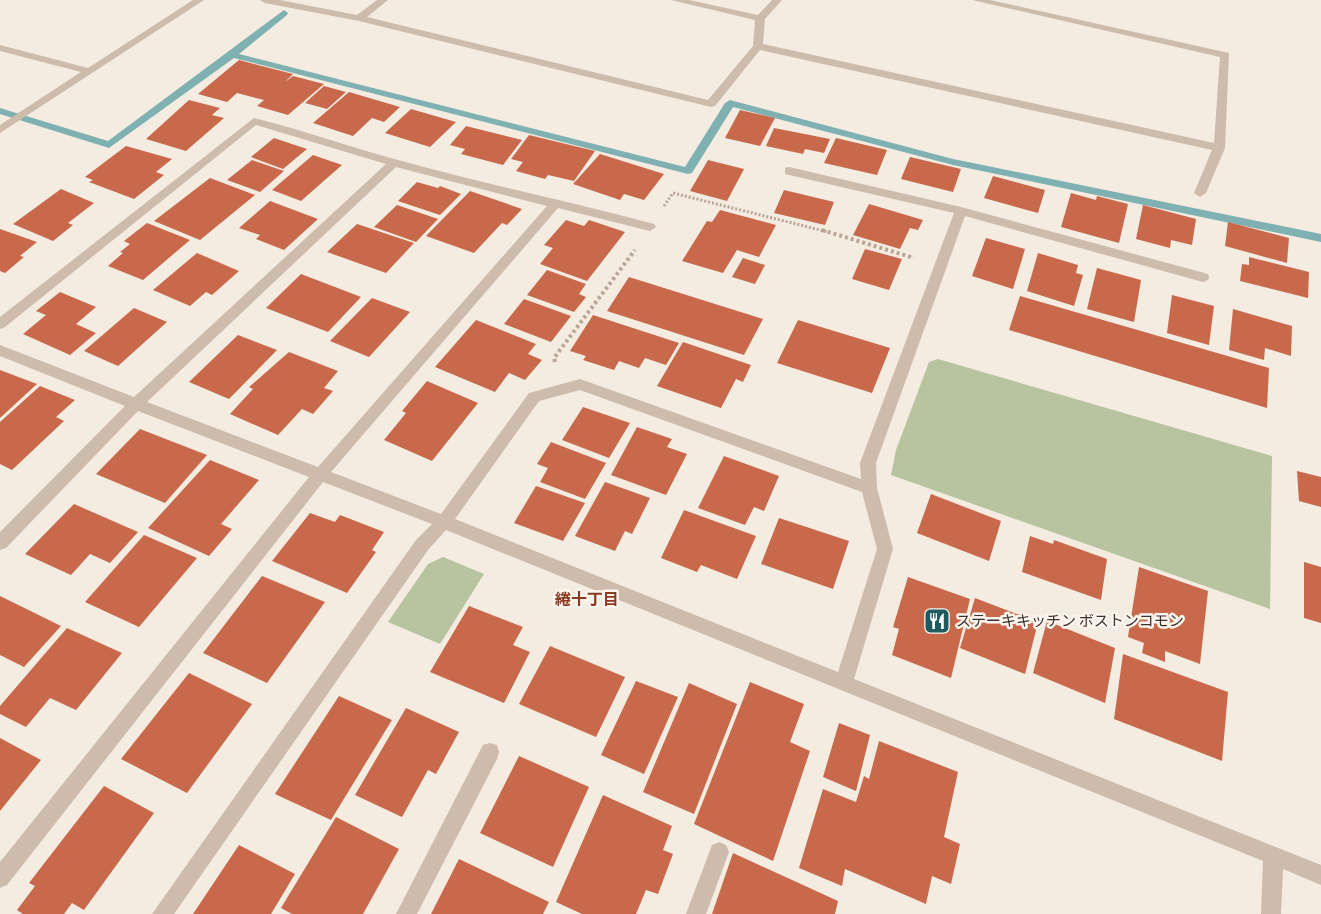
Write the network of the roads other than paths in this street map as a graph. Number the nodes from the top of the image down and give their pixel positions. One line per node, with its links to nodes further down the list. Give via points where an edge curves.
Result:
1 (199, 0): 11 (street)
2 (265, 0): 7 (street)
3 (383, 0): 7 (street)
4 (676, 0): 8 (street)
5 (777, 0): 8 (street)
6 (977, 0): 13 (street, via 1225,55)
7 (359, 18): 9 (street, via 711,104)
8 (760, 18): 9 (street)
9 (758, 46): 13 (street)
10 (0, 48): 11 (street)
11 (89, 71): 12 (street)
12 (0, 130)
13 (1219, 148): 16 (street)
14 (394, 163): 17 (street); 21 (street, via 254,122); 23 (street)
15 (789, 171): 18 (street)
16 (1200, 193)
17 (555, 204): 19 (street); 24 (street)
18 (961, 211): 20 (street); 25 (street, via 868,463)
19 (650, 227)
20 (1203, 277)
21 (0, 324)
22 (0, 350): 23 (street)
23 (136, 404): 24 (street); 27 (street)
24 (320, 475): 26 (street); 33 (street)
25 (869, 488): 26 (street, via 580,384 534,397); 28 (street, via 885,549)
26 (444, 522): 28 (street); 34 (street, via 422,545)
27 (0, 543)
28 (844, 683): 31 (street)
29 (490, 752): 35 (street)
30 (718, 852): 36 (street)
31 (1273, 856): 32 (street); 37 (street)
32 (1321, 875)
33 (0, 878)
34 (162, 914)
35 (406, 914)
36 (696, 914)
37 (1271, 914)

